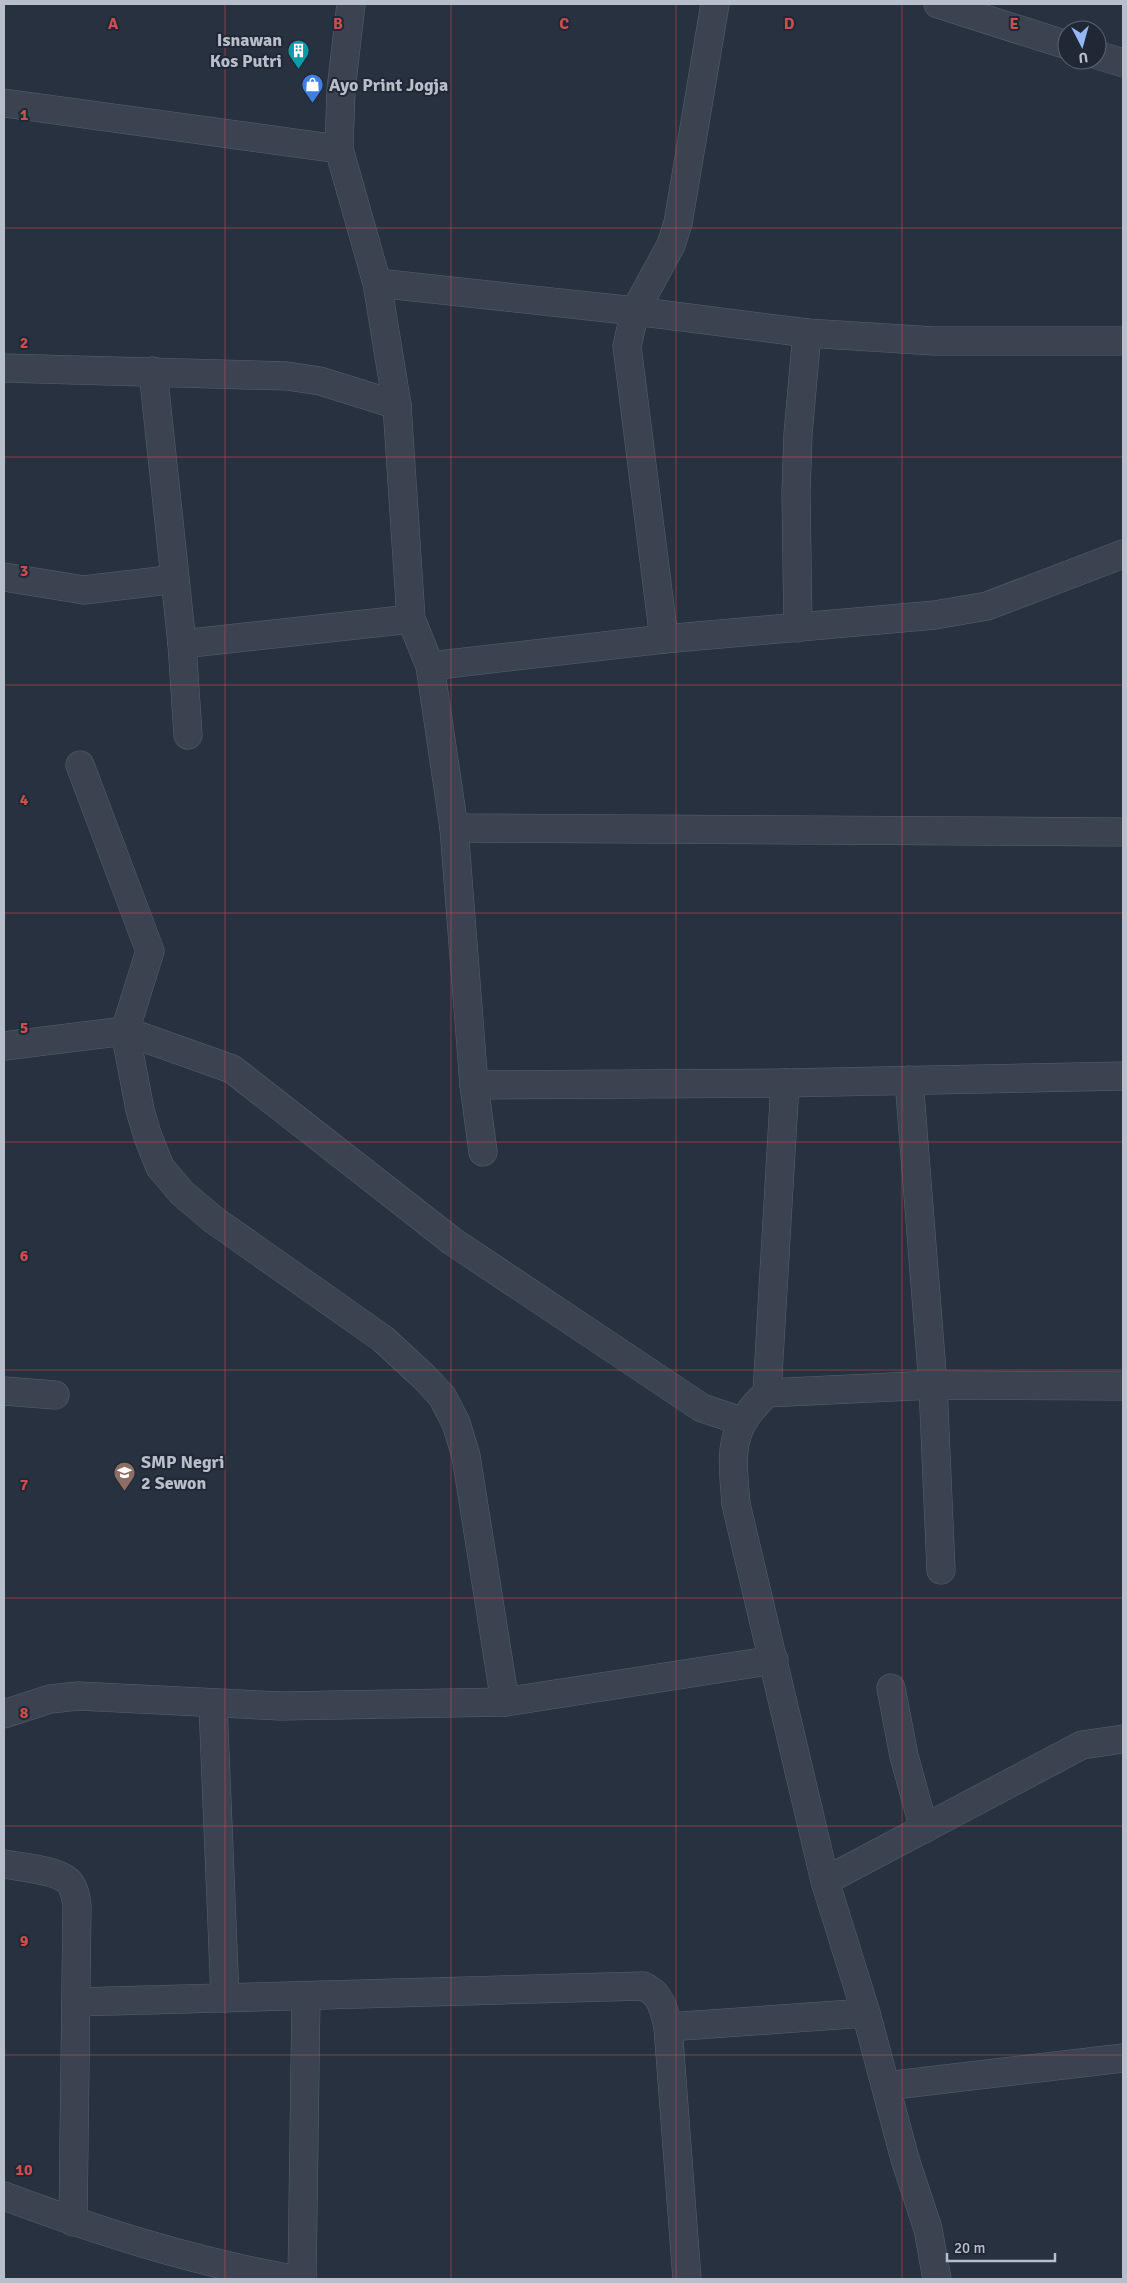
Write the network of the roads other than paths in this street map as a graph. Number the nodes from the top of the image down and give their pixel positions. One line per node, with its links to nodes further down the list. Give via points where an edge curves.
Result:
1 (351, 4): 9 (street, via 341,90)
2 (715, 4): 11 (street, via 678,223 671,245)
3 (938, 4): 4 (street)
4 (967, 9): 5 (street)
5 (1057, 41)
6 (1107, 57): 7 (street)
7 (1123, 63)
8 (4, 103): 9 (street)
9 (339, 149): 10 (street)
10 (377, 283): 11 (street); 16 (street)
11 (635, 311): 12 (street); 22 (street, via 627,346)
12 (807, 333): 13 (street, via 934,342); 21 (street, via 796,493)
13 (1123, 341)
14 (4, 368): 15 (street)
15 (153, 371): 16 (street, via 287,376 320,381); 19 (street)
16 (397, 405): 20 (street)
17 (1123, 554): 21 (street, via 986,606 936,615)
18 (4, 577): 19 (street, via 84,590)
19 (174, 577): 23 (street)
20 (411, 619): 23 (street); 24 (street)
21 (798, 628): 22 (street)
22 (664, 639): 24 (street)
23 (182, 644): 25 (street)
24 (430, 666): 27 (street)
25 (188, 735)
26 (80, 766): 29 (street, via 150,951)
27 (454, 828): 28 (street); 34 (street)
28 (1123, 832)
29 (125, 1032): 30 (street); 41 (street, via 232,1069 452,1241 702,1408); 45 (street, via 148,1137 160,1167 182,1193 214,1220 383,1339 442,1396 456,1423 466,1456)
30 (4, 1046)
31 (1123, 1076): 32 (street)
32 (909, 1080): 33 (street); 36 (street)
33 (784, 1082): 34 (street); 39 (street)
34 (474, 1085): 35 (street)
35 (483, 1152)
36 (933, 1385): 37 (street); 39 (street); 42 (street)
37 (1123, 1386)
38 (4, 1392): 40 (street)
39 (767, 1393): 41 (street)
40 (55, 1395)
41 (741, 1421): 43 (street, via 735,1439 736,1504)
42 (941, 1570)
43 (774, 1660): 45 (street); 51 (street)
44 (891, 1688): 49 (street, via 904,1756)
45 (505, 1702): 46 (street)
46 (213, 1704): 47 (street, via 78,1696 50,1700); 53 (street)
47 (4, 1714)
48 (1123, 1739): 49 (street, via 1082,1746)
49 (924, 1829): 51 (street)
50 (4, 1864): 54 (street, via 55,1874 70,1884 77,1906)
51 (825, 1881): 55 (street)
52 (306, 1997): 53 (street); 56 (street, via 643,1986 650,1989 663,2005); 63 (street)
53 (225, 1998): 54 (street)
54 (76, 2002): 60 (street)
55 (866, 2013): 56 (street); 58 (street)
56 (668, 2028): 64 (street)
57 (1123, 2058): 58 (street)
58 (886, 2086): 65 (street, via 928,2230)
59 (4, 2196): 60 (street)
60 (73, 2222): 61 (street)
61 (243, 2275): 62 (street)
62 (293, 2279)
63 (302, 2279)
64 (686, 2279)
65 (937, 2279)

